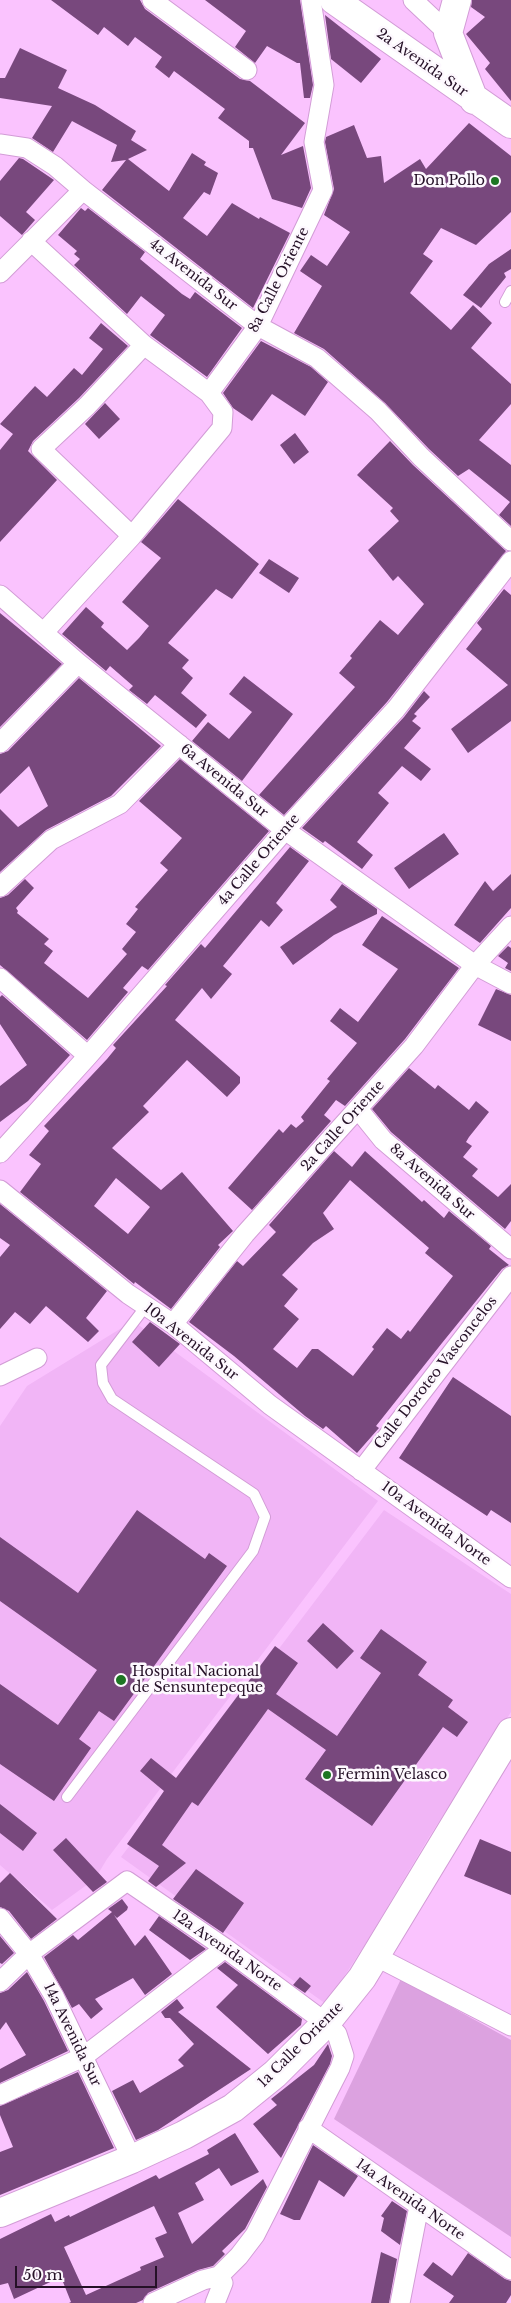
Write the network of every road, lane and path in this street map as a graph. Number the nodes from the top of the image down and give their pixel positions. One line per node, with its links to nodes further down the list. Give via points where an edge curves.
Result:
1 (152, 0): 7 (street)
2 (311, 0): 16 (street, 8a Calle Oriente, via 324,85 314,142 323,190)
3 (334, 0): 8 (street, 2a Avenida Sur)
4 (413, 0): 6 (street)
5 (457, 0): 6 (street)
6 (448, 34): 8 (street)
7 (247, 70)
8 (474, 100): 9 (street, 2a Avenida Sur)
9 (511, 124)
10 (0, 144): 11 (street, 4a Avenida Sur, via 27,148 56,166)
11 (83, 190): 12 (street); 16 (street, 4a Avenida Sur)
12 (31, 241): 13 (street); 17 (street)
13 (0, 273)
14 (511, 290): 15 (lane)
15 (506, 302)
16 (258, 326): 18 (street, 8a Calle Oriente); 20 (street, 4a Avenida Sur, via 316,358 378,411 421,457)
17 (144, 345): 18 (street); 19 (street, via 41,450)
18 (209, 393): 19 (street, via 222,412 222,428)
19 (132, 536): 24 (street)
20 (511, 541)
21 (511, 561): 22 (street, 4a Calle Oriente)
22 (505, 582): 28 (street, 4a Calle Oriente, via 396,709)
23 (0, 595): 24 (street, 6a Avenida Sur)
24 (44, 632): 25 (street, 6a Avenida Sur)
25 (78, 663): 26 (street); 27 (street, 6a Avenida Sur)
26 (0, 743)
27 (179, 744): 28 (street, 6a Avenida Sur); 29 (street, via 120,804 51,840)
28 (285, 830): 31 (street, 6a Avenida Sur); 34 (street, 4a Calle Oriente)
29 (0, 887)
30 (511, 926): 31 (street, 2a Calle Oriente)
31 (475, 965): 33 (street, 6a Avenida Sur); 35 (street, 2a Calle Oriente, via 414,1046)
32 (0, 978): 34 (street)
33 (511, 984)
34 (88, 1056): 36 (street, 4a Calle Oriente)
35 (358, 1109): 38 (street, 8a Avenida Sur, via 384,1140); 41 (street, 2a Calle Oriente, via 246,1234)
36 (0, 1153)
37 (0, 1190): 40 (street, 10a Avenida Sur)
38 (511, 1249)
39 (511, 1276): 44 (street, Calle Doroteo Vasconcelos)
40 (146, 1306): 41 (street, 10a Avenida Sur); 47 (lane, via 101,1365 103,1383 112,1399 254,1494 265,1517 253,1551)
41 (173, 1324): 44 (street, 10a Avenida Sur, via 270,1405)
42 (37, 1358): 43 (street)
43 (0, 1376)
44 (361, 1470): 45 (street, 10a Avenida Norte)
45 (511, 1578)
46 (511, 1732): 51 (street, 1a Calle Oriente)
47 (68, 1797)
48 (0, 1918): 50 (street, 14a Avenida Sur)
49 (225, 1948): 50 (street, 12a Avenida Norte, via 127,1881); 53 (street, 12a Avenida Norte); 55 (street)
50 (29, 1954): 52 (street); 55 (street, 14a Avenida Sur)
51 (376, 1956): 53 (street, 1a Calle Oriente); 54 (street)
52 (0, 1982)
53 (326, 2023): 57 (street, 12a Avenida Norte, via 337,2034 344,2056); 58 (street, 1a Calle Oriente, via 275,2074 233,2108)
54 (511, 2026)
55 (84, 2057): 56 (street); 58 (street, 14a Avenida Sur)
56 (0, 2095)
57 (308, 2128): 59 (street, 14a Avenida Norte); 62 (street, 12a Avenida Norte, via 255,2235)
58 (132, 2159): 60 (street, 1a Calle Oriente)
59 (419, 2206): 61 (street, 14a Avenida Norte); 65 (street)
60 (0, 2213)
61 (511, 2270)
62 (219, 2276): 63 (street); 64 (street, via 223,2283)
63 (153, 2303)
64 (215, 2303)
65 (400, 2303)

